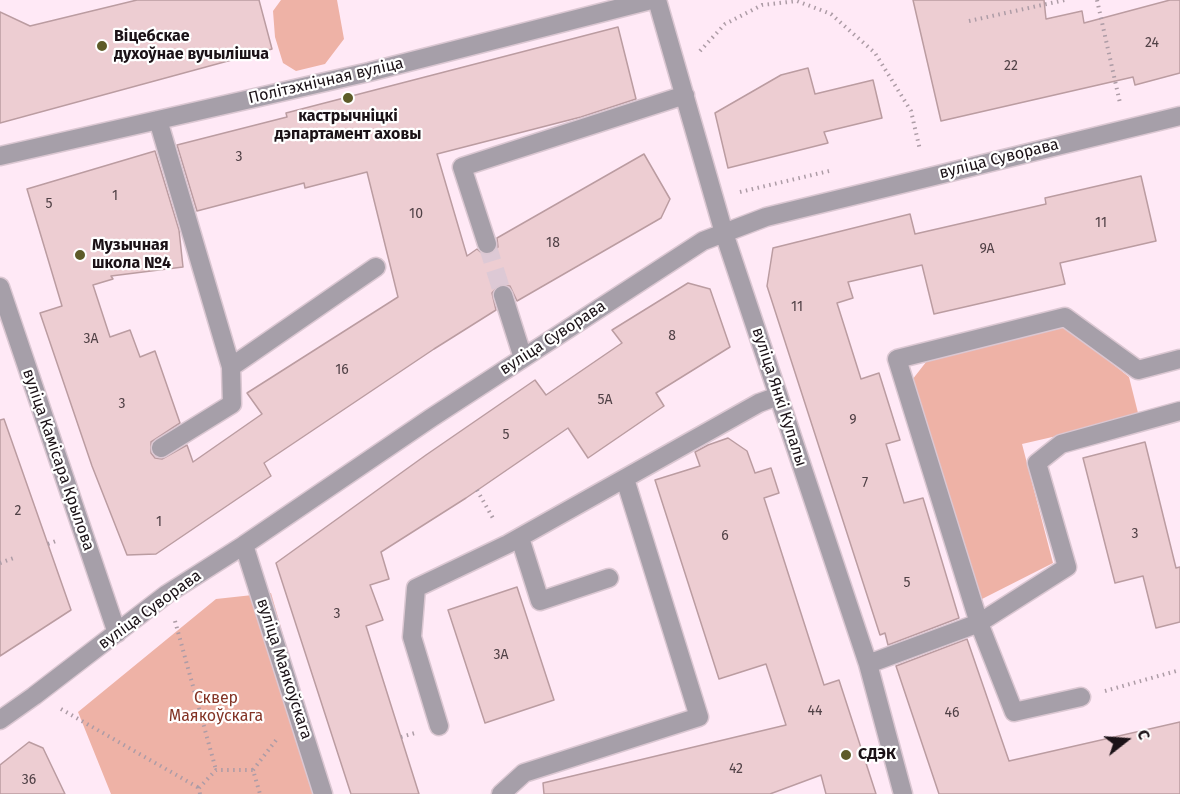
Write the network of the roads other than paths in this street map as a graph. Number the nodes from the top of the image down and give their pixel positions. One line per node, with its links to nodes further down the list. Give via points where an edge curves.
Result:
1 (651, 0): 3 (street, Політэхнічная вуліца)
2 (657, 0): 4 (street, вуліца Янкі Купалы)
3 (597, 6): 6 (street, Політэхнічная вуліца, via 369,72)
4 (685, 95): 8 (street, вуліца Янкі Купалы); 9 (street, via 462,167)
5 (1180, 116): 8 (street, вуліца Суворава, via 766,217)
6 (158, 120): 7 (street, Політэхнічная вуліца); 15 (street)
7 (0, 156)
8 (724, 233): 13 (street, вуліца Суворава, via 703,241); 16 (street, вуліца Янкі Купалы)
9 (487, 244)
10 (376, 267): 15 (street)
11 (1, 290): 24 (street, вуліца Камісара Крылова)
12 (503, 295): 13 (street)
13 (523, 358): 21 (street, вуліца Суворава)
14 (1180, 359): 23 (street, via 1138,370 1065,317 897,360)
15 (231, 367): 18 (street, via 232,404)
16 (778, 396): 19 (street); 25 (street, вуліца Янкі Купалы)
17 (1180, 411): 23 (street, via 1061,444 1037,463 1067,567)
18 (161, 448)
19 (625, 479): 20 (street); 30 (street, via 699,717 524,773)
20 (514, 541): 22 (street, via 540,601); 28 (street, via 416,588 412,637)
21 (244, 545): 24 (street, вуліца Суворава, via 167,594); 29 (street, вуліца Маякоўскага)
22 (609, 578)
23 (979, 623): 25 (street); 26 (street, via 1014,712)
24 (117, 633): 27 (street, вуліца Суворава)
25 (868, 664): 31 (street, вуліца Янкі Купалы)
26 (1081, 698)
27 (0, 720)
28 (439, 726)
29 (323, 794)
30 (501, 794)
31 (903, 794)

